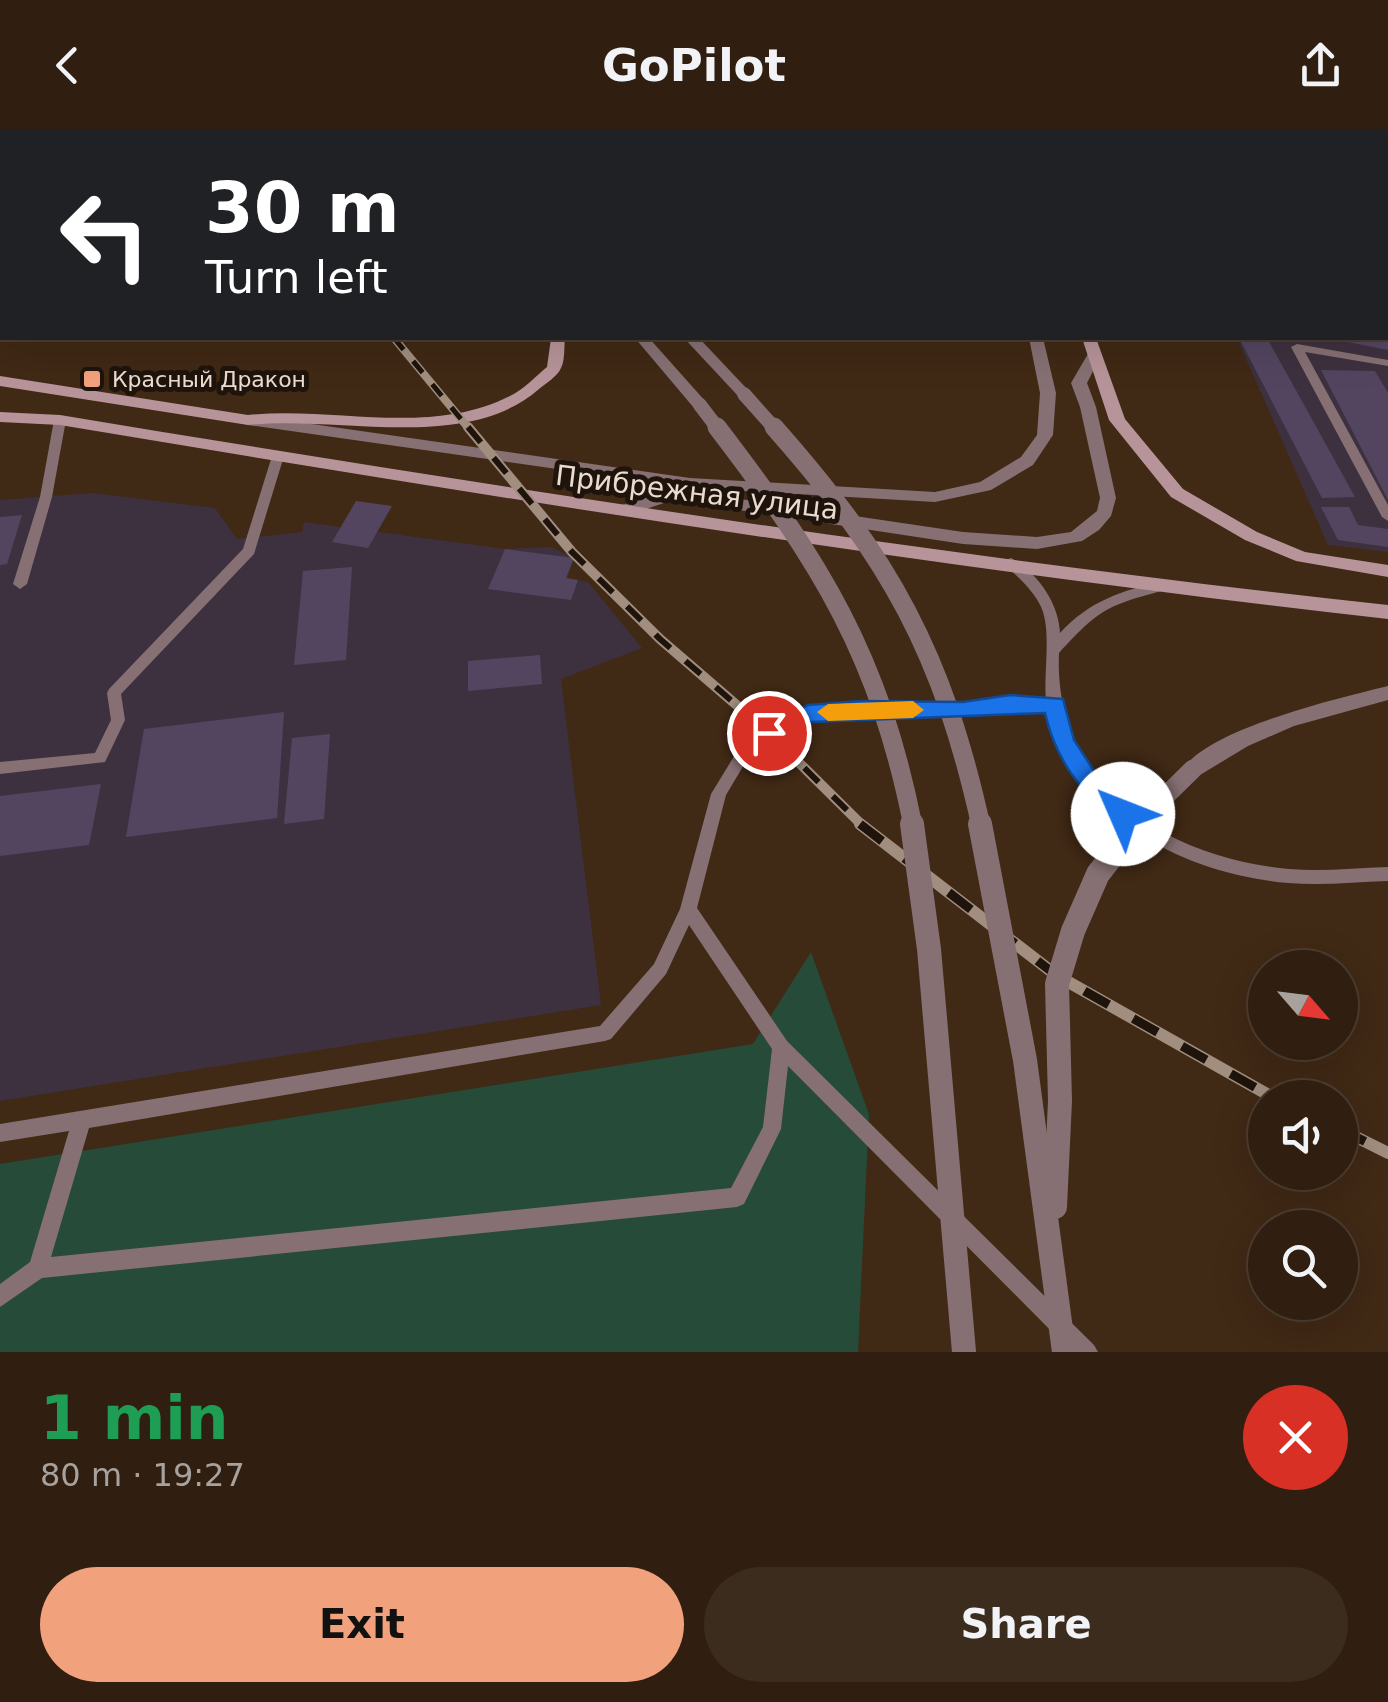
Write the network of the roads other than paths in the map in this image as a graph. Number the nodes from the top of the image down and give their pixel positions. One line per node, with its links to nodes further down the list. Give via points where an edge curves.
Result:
1 (558, 340): 10 (main road, via 554,368 520,397 462,418 424,426 275,415)
2 (644, 340): 31 (street, bridge, via 805,543 847,618 906,778 930,961)
3 (693, 340): 28 (street, bridge, via 822,480 926,644 964,742 1010,970)
4 (1036, 340): 10 (street, Прибрежная улица, via 1048,393 1045,435 1026,461 985,486 935,497 690,483)
5 (1092, 346): 12 (street, via 1079,383 1108,498 1094,526 1076,536 1037,543 963,538 672,494); 15 (main road, via 1116,420 1176,493 1302,557)
6 (1388, 363): 13 (lane, via 1297,348)
7 (0, 381): 10 (main road, Прибрежная улица)
8 (0, 418): 9 (main road, Прибрежная улица)
9 (60, 420): 11 (main road, Прибрежная улица); 16 (lane)
10 (248, 420)
11 (278, 456): 12 (main road, Прибрежная улица); 22 (lane, via 249,551 114,692 118,720 100,758)
12 (625, 510): 14 (main road, Прибрежная улица)
13 (1388, 517)
14 (1011, 563): 17 (main road, Прибрежная улица); 19 (lane, via 1037,586 1054,615)
15 (1388, 571)
16 (20, 584)
17 (1169, 586): 18 (main road, Прибрежная улица); 19 (lane, via 1102,602)
18 (1388, 612)
19 (1055, 649): 21 (lane)
20 (1388, 693): 28 (street, bridge, via 1297,714 1228,745 1135,826 1098,874 1057,984)
21 (1055, 705): 23 (lane, via 1063,742 1094,789 1167,844 1226,866 1290,876); 24 (lane, via 808,714 749,744 719,794)
22 (0, 768)
23 (1388, 874)
24 (688, 909): 25 (lane); 26 (lane, via 660,969 605,1033)
25 (780, 1047): 29 (lane, via 772,1129 738,1197); 33 (lane)
26 (82, 1120): 27 (lane); 29 (lane)
27 (0, 1133)
28 (1053, 1259): 32 (street, bridge)
29 (38, 1268): 30 (lane)
30 (0, 1296)
31 (964, 1352)
32 (1064, 1352)
33 (1086, 1352)

